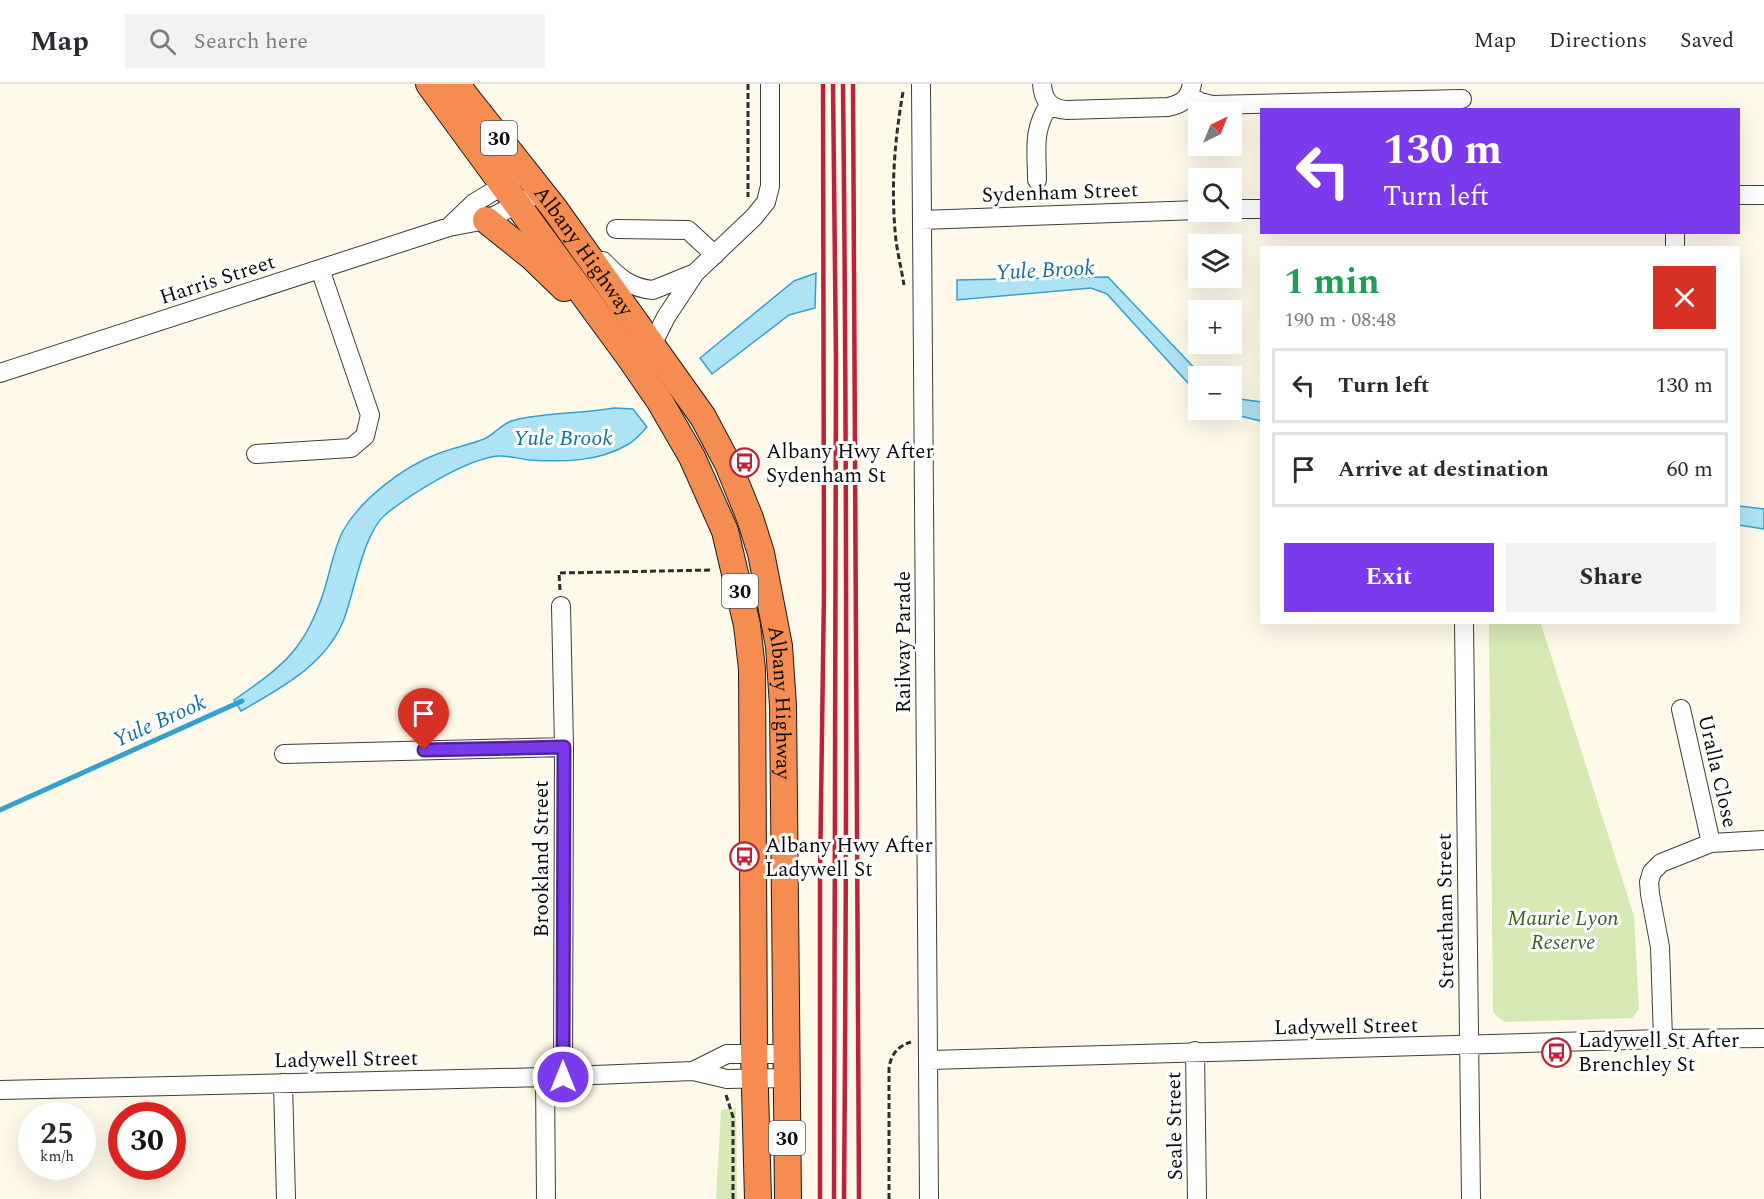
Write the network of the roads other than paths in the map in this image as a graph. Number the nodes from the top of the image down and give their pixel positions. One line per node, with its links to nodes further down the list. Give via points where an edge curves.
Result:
1 (429, 84): 11 (highway, Albany Highway / 30)
2 (456, 84): 9 (highway, Albany Highway / 30)
3 (770, 84): 23 (street, via 770,186 766,202)
4 (921, 84): 20 (street, Railway Parade)
5 (1042, 84): 8 (street)
6 (1191, 90): 7 (street, via 1200,102 1212,105); 8 (street, via 1180,104 1168,107 1058,110)
7 (1462, 98)
8 (1049, 105): 10 (street, via 1037,128)
9 (525, 172): 11 (street, Harris Street); 14 (highway, Albany Highway / 30)
10 (1037, 180)
11 (503, 184): 15 (highway, Albany Highway / 30); 21 (street, Harris Street, via 474,203)
12 (1740, 195): 13 (street)
13 (1764, 195)
14 (547, 200): 15 (street, Harris Street); 25 (street, via 629,285 653,290); 26 (highway, Albany Highway / 30)
15 (517, 205): 19 (street, Harris Street); 27 (highway, Albany Highway / 30)
16 (1242, 209): 17 (street)
17 (1260, 209)
18 (1188, 210): 20 (street, Sydenham Street)
19 (486, 220): 21 (street, Harris Street); 27 (highway, via 532,257 574,298 604,339)
20 (922, 220): 41 (street, Railway Parade)
21 (449, 227): 24 (street, Harris Street)
22 (616, 229): 23 (street, via 688,230)
23 (715, 255): 25 (street)
24 (320, 269): 28 (street, Harris Street); 29 (street, via 370,415 365,436 351,448)
25 (695, 273): 26 (street)
26 (652, 345): 43 (highway, Albany Highway / 30, via 703,417 728,464 750,518 768,584 779,646 783,706)
27 (630, 358): 42 (highway, Albany Highway / 30, via 692,457 725,531 747,626 752,669)
28 (0, 373)
29 (256, 454)
30 (561, 606): 33 (street, Brookland Street)
31 (1464, 624): 39 (street, Streatham Street)
32 (1681, 708): 36 (street, Uralla Close)
33 (564, 747): 34 (street); 45 (street, Brookland Street)
34 (284, 754)
35 (1764, 840): 36 (street)
36 (1711, 843): 38 (street, via 1661,863 1649,882 1660,947)
37 (1764, 1038): 38 (street, Ladywell Street)
38 (1663, 1039): 39 (street, Ladywell Street)
39 (1470, 1046): 40 (street, Ladywell Street); 54 (street, Streatham Street)
40 (1195, 1052): 41 (street, Ladywell Street); 53 (street, Seale Street)
41 (929, 1060): 52 (street, Railway Parade)
42 (754, 1066): 43 (street, Ladywell Street); 43 (street, Ladywell Street); 44 (street, Ladywell Street, via 727,1078); 44 (street, Ladywell Street, via 727,1054); 50 (highway, Albany Highway / 30)
43 (786, 1066): 51 (highway, Albany Highway / 30)
44 (693, 1071): 45 (street, Ladywell Street)
45 (554, 1077): 46 (street, Ladywell Street); 49 (street, Brookland Street)
46 (283, 1083): 47 (street, Ladywell Street); 48 (street)
47 (0, 1090)
48 (286, 1199)
49 (546, 1199)
50 (758, 1199)
51 (788, 1199)
52 (929, 1199)
53 (1197, 1199)
54 (1471, 1199)

